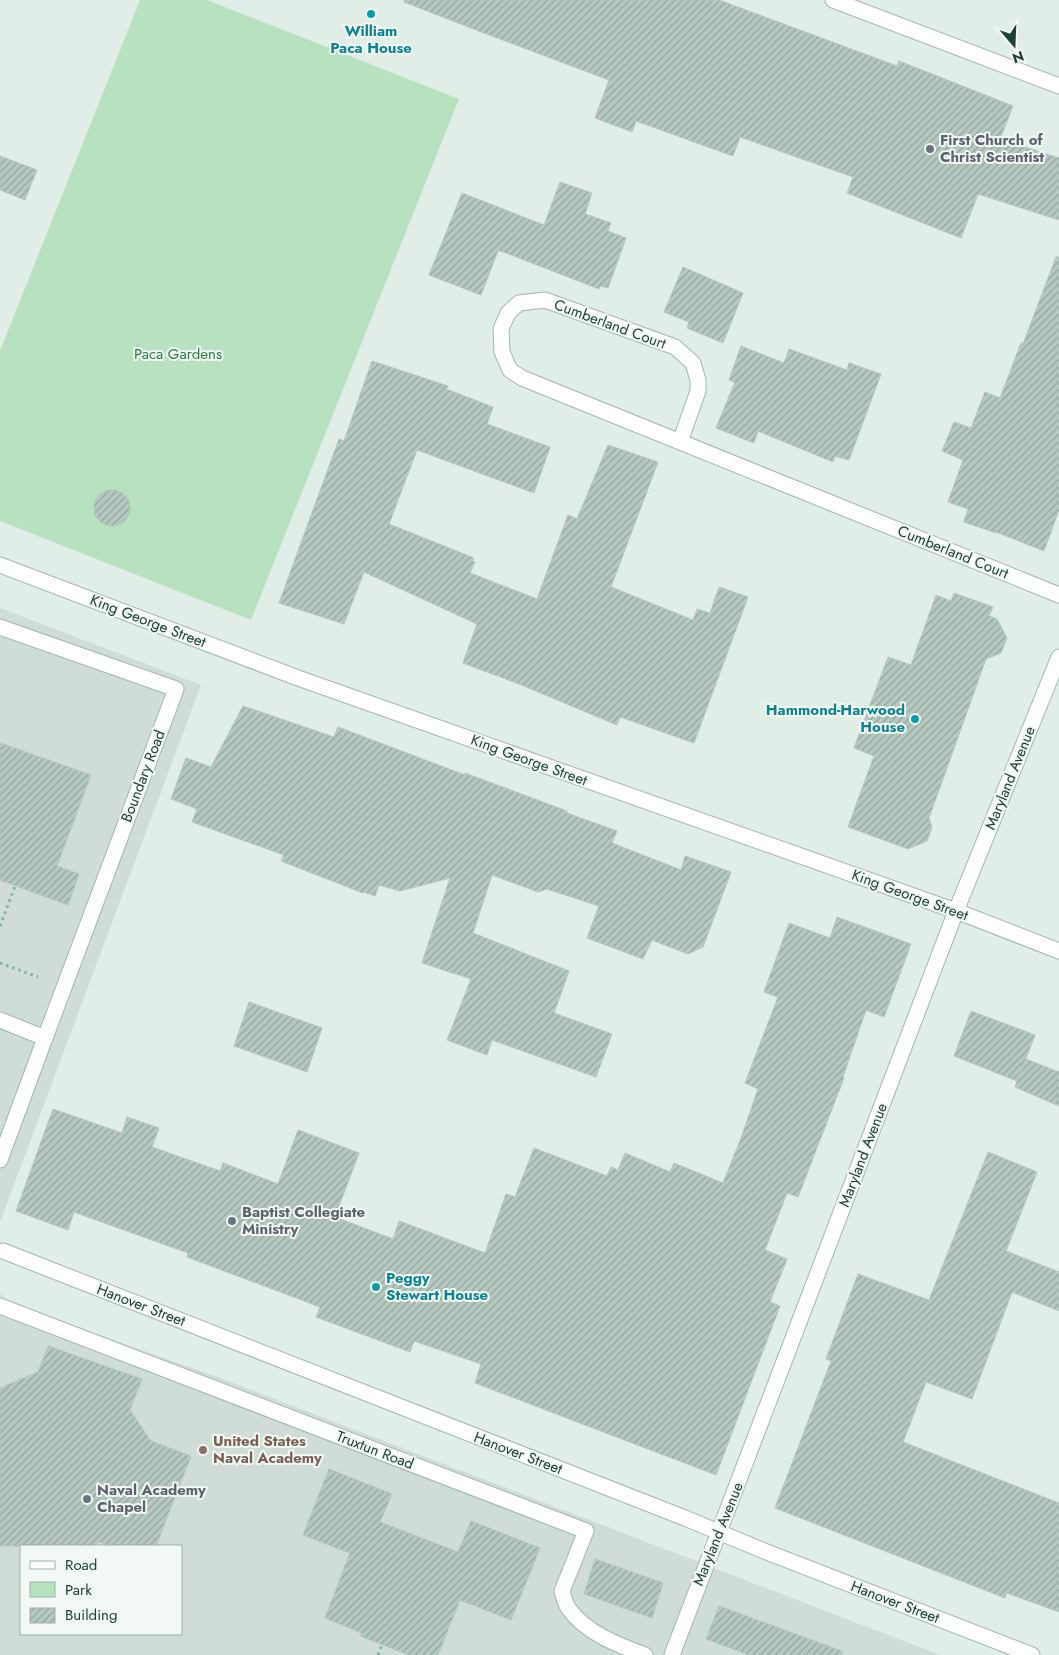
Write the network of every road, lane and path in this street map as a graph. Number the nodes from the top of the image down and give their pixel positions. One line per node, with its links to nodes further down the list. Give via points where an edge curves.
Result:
1 (833, 0): 2 (street)
2 (1059, 86)
3 (680, 442): 3 (street, Cumberland Court, via 698,391 698,380 693,363 675,347 545,300 519,304 508,314 501,329 502,352 510,370 522,378); 5 (street, Cumberland Court)
4 (0, 565): 9 (street, King George Street, via 298,678)
5 (1059, 595)
6 (0, 627): 13 (street, Boundary Road, via 176,689)
7 (1059, 658): 9 (street, Maryland Avenue)
8 (15, 886): 10 (path)
9 (956, 911): 11 (street, King George Street); 19 (street, Maryland Avenue)
10 (0, 926)
11 (1059, 951)
12 (0, 963): 13 (path)
13 (64, 987): 15 (street, Boundary Road)
14 (0, 1020): 15 (street)
15 (45, 1038): 16 (street, Boundary Road)
16 (0, 1160)
17 (3, 1251): 19 (street, Hanover Street)
18 (0, 1306): 22 (street, Truxtun Road, via 586,1531 562,1591 568,1609 587,1628)
19 (720, 1532): 23 (street, Maryland Avenue); 24 (street, Hanover Street)
20 (382, 1645): 21 (path)
21 (378, 1655)
22 (645, 1655)
23 (672, 1655)
24 (1032, 1655)

